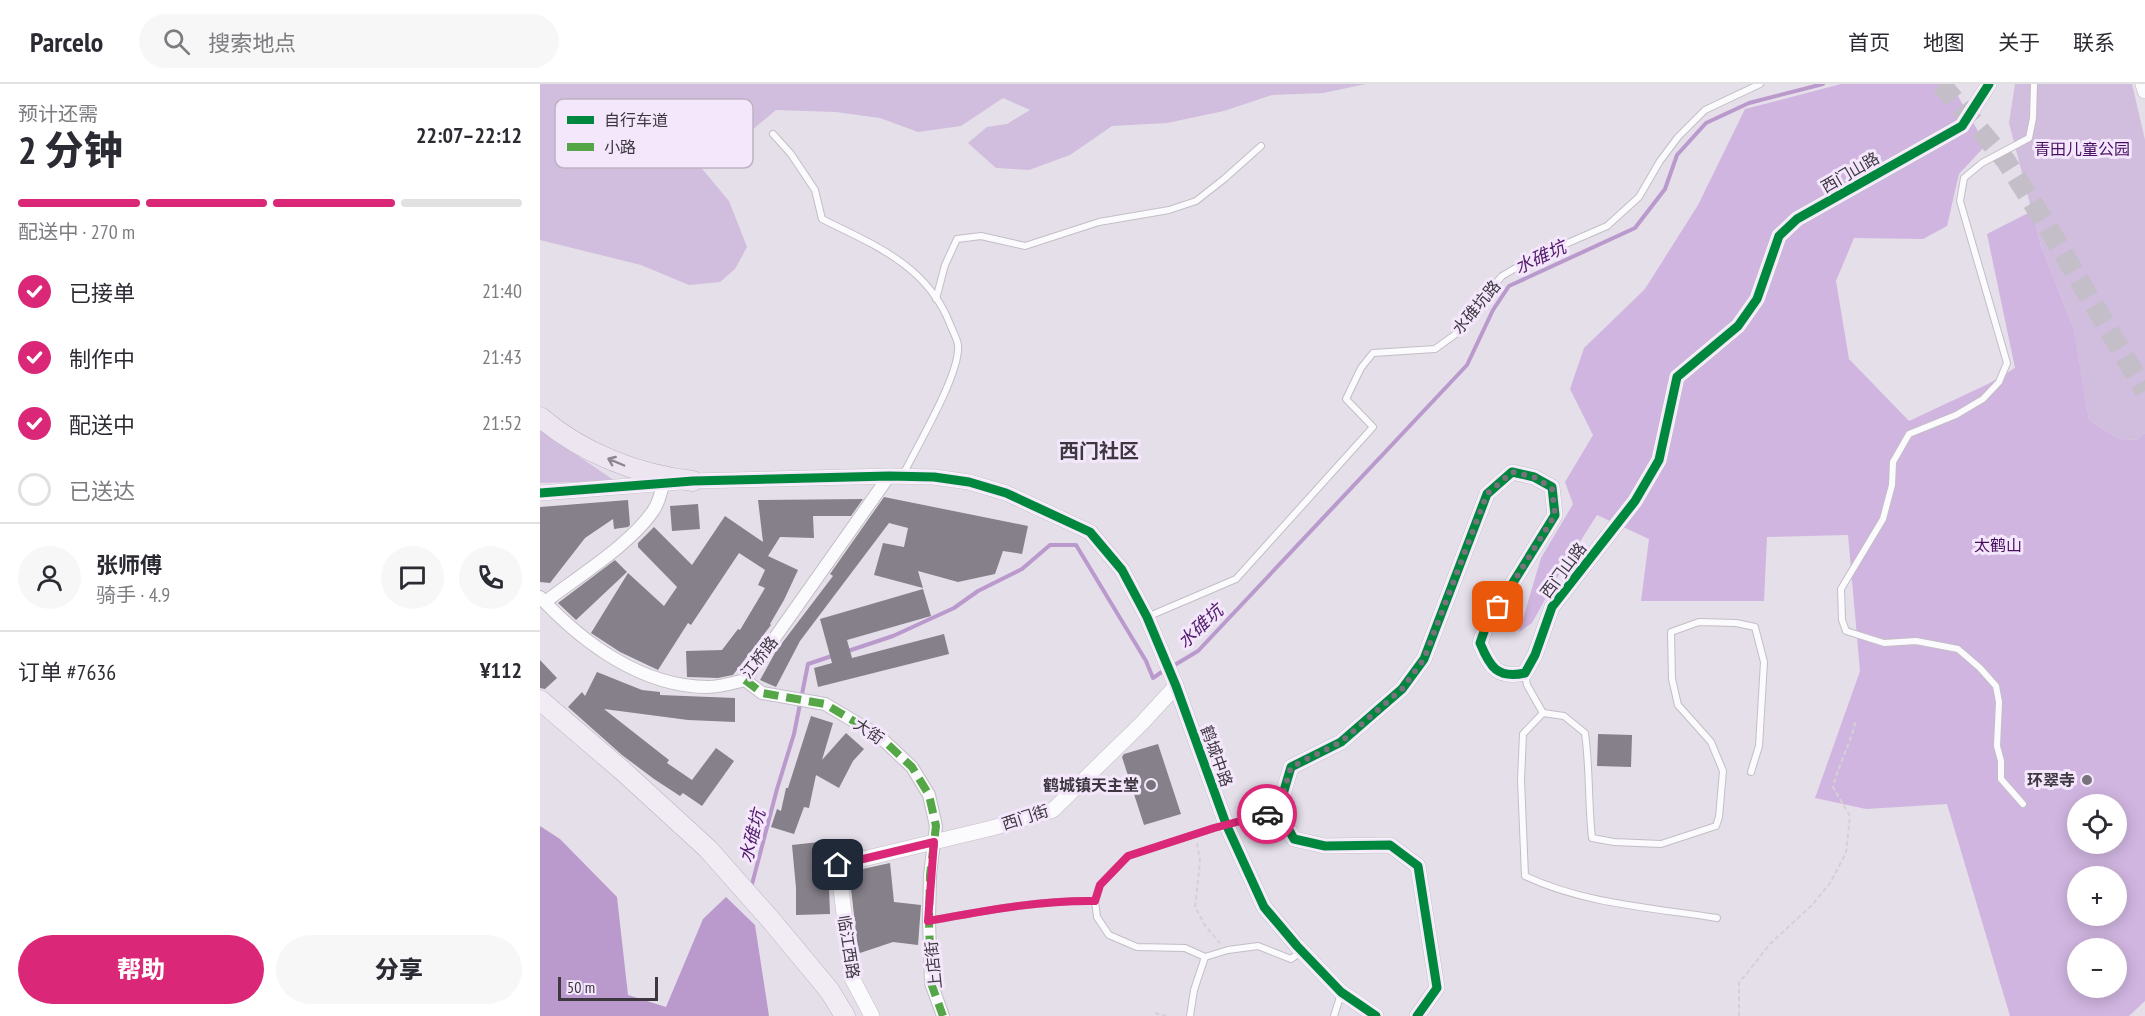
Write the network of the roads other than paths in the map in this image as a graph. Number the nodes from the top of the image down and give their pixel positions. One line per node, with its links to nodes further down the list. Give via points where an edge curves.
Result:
1 (1760, 84): 15 (lane, 水碓坑路, via 1705,110 1678,137 1639,197 1607,225 1502,276 1460,331 1435,349 1373,353 1360,368 1346,399 1373,427 1236,579)
2 (1989, 84): 16 (street, 西门山路, via 1962,126 1797,219 1779,236 1757,299 1738,326 1677,377 1659,460 1635,501 1552,608)
3 (2034, 84): 22 (lane, via 2030,138 1982,163 1964,178 1960,201 2007,363 1999,382 1983,399 1909,434 1893,462 1883,519 1841,589 1846,631 1884,643 1916,641 1958,649 1996,686 1996,746 2001,779)
4 (2143, 84): 5 (street)
5 (2145, 91)
6 (773, 134): 8 (lane, via 815,190 822,219 899,259 922,279)
7 (1261, 146): 8 (lane, via 1196,201 1169,210 1099,222 1025,246 981,236 957,239)
8 (936, 299): 10 (lane, via 958,346 951,380)
9 (540, 417): 11 (highway, one-way to 9, via 663,478 621,464 586,448)
10 (896, 476): 11 (street, 鹤城中路); 15 (street, 鹤城中路, via 969,482 1006,493 1090,532 1122,570); 17 (street, 江桥路)
11 (693, 481): 12 (street, 鹤城中路)
12 (663, 484): 13 (street, 鹤城中路); 14 (street, via 653,511 636,530)
13 (540, 493)
14 (542, 599): 17 (street, 江桥路, via 590,642 630,669 673,683 709,687)
15 (1147, 617): 18 (street, 鹤城中路)
16 (1525, 673): 20 (lane, via 1527,685); 23 (street, 西门山路, via 1503,674 1488,664 1480,643 1486,626 1555,515 1552,488 1534,477 1512,472 1487,494 1424,659 1402,689 1341,742 1291,767)
17 (745, 680): 24 (street, 大街, via 762,693 825,704 879,736 912,767 929,795 936,825)
18 (1174, 681): 24 (street, 西门街, via 1142,723 1053,810); 28 (street, 鹤城中路, via 1226,824 1264,907)
19 (540, 700): 31 (main road, via 708,849 822,981)
20 (1543, 713): 21 (lane, via 1564,716 1585,734 1592,838 1661,844 1716,826 1723,771 1711,742 1678,705 1672,679 1671,632 1699,622 1755,627 1764,662 1759,746); 26 (lane, via 1523,734 1526,876 1589,897)
21 (1751, 772)
22 (2023, 804)
23 (1278, 811): 25 (lane, bridge, via 1128,856 1100,885); 37 (street, via 1294,839 1325,846 1389,845 1418,866 1437,988)
24 (934, 842): 27 (street, 上店街); 32 (street, 临江西路, via 838,865 852,978)
25 (1095, 901): 27 (lane, via 995,909); 29 (lane, via 1097,917 1108,935 1137,947 1185,948)
26 (1717, 918)
27 (928, 921): 33 (street, 上店街, via 931,983)
28 (1302, 951): 29 (lane, via 1291,959 1258,945); 30 (street, 鹤城中路)
29 (1205, 957): 34 (lane)
30 (1341, 992): 35 (lane); 36 (street, 鹤城中路)
31 (845, 1016)
32 (872, 1016)
33 (943, 1016)
34 (1190, 1016)
35 (1334, 1016)
36 (1376, 1016)
37 (1417, 1016)

